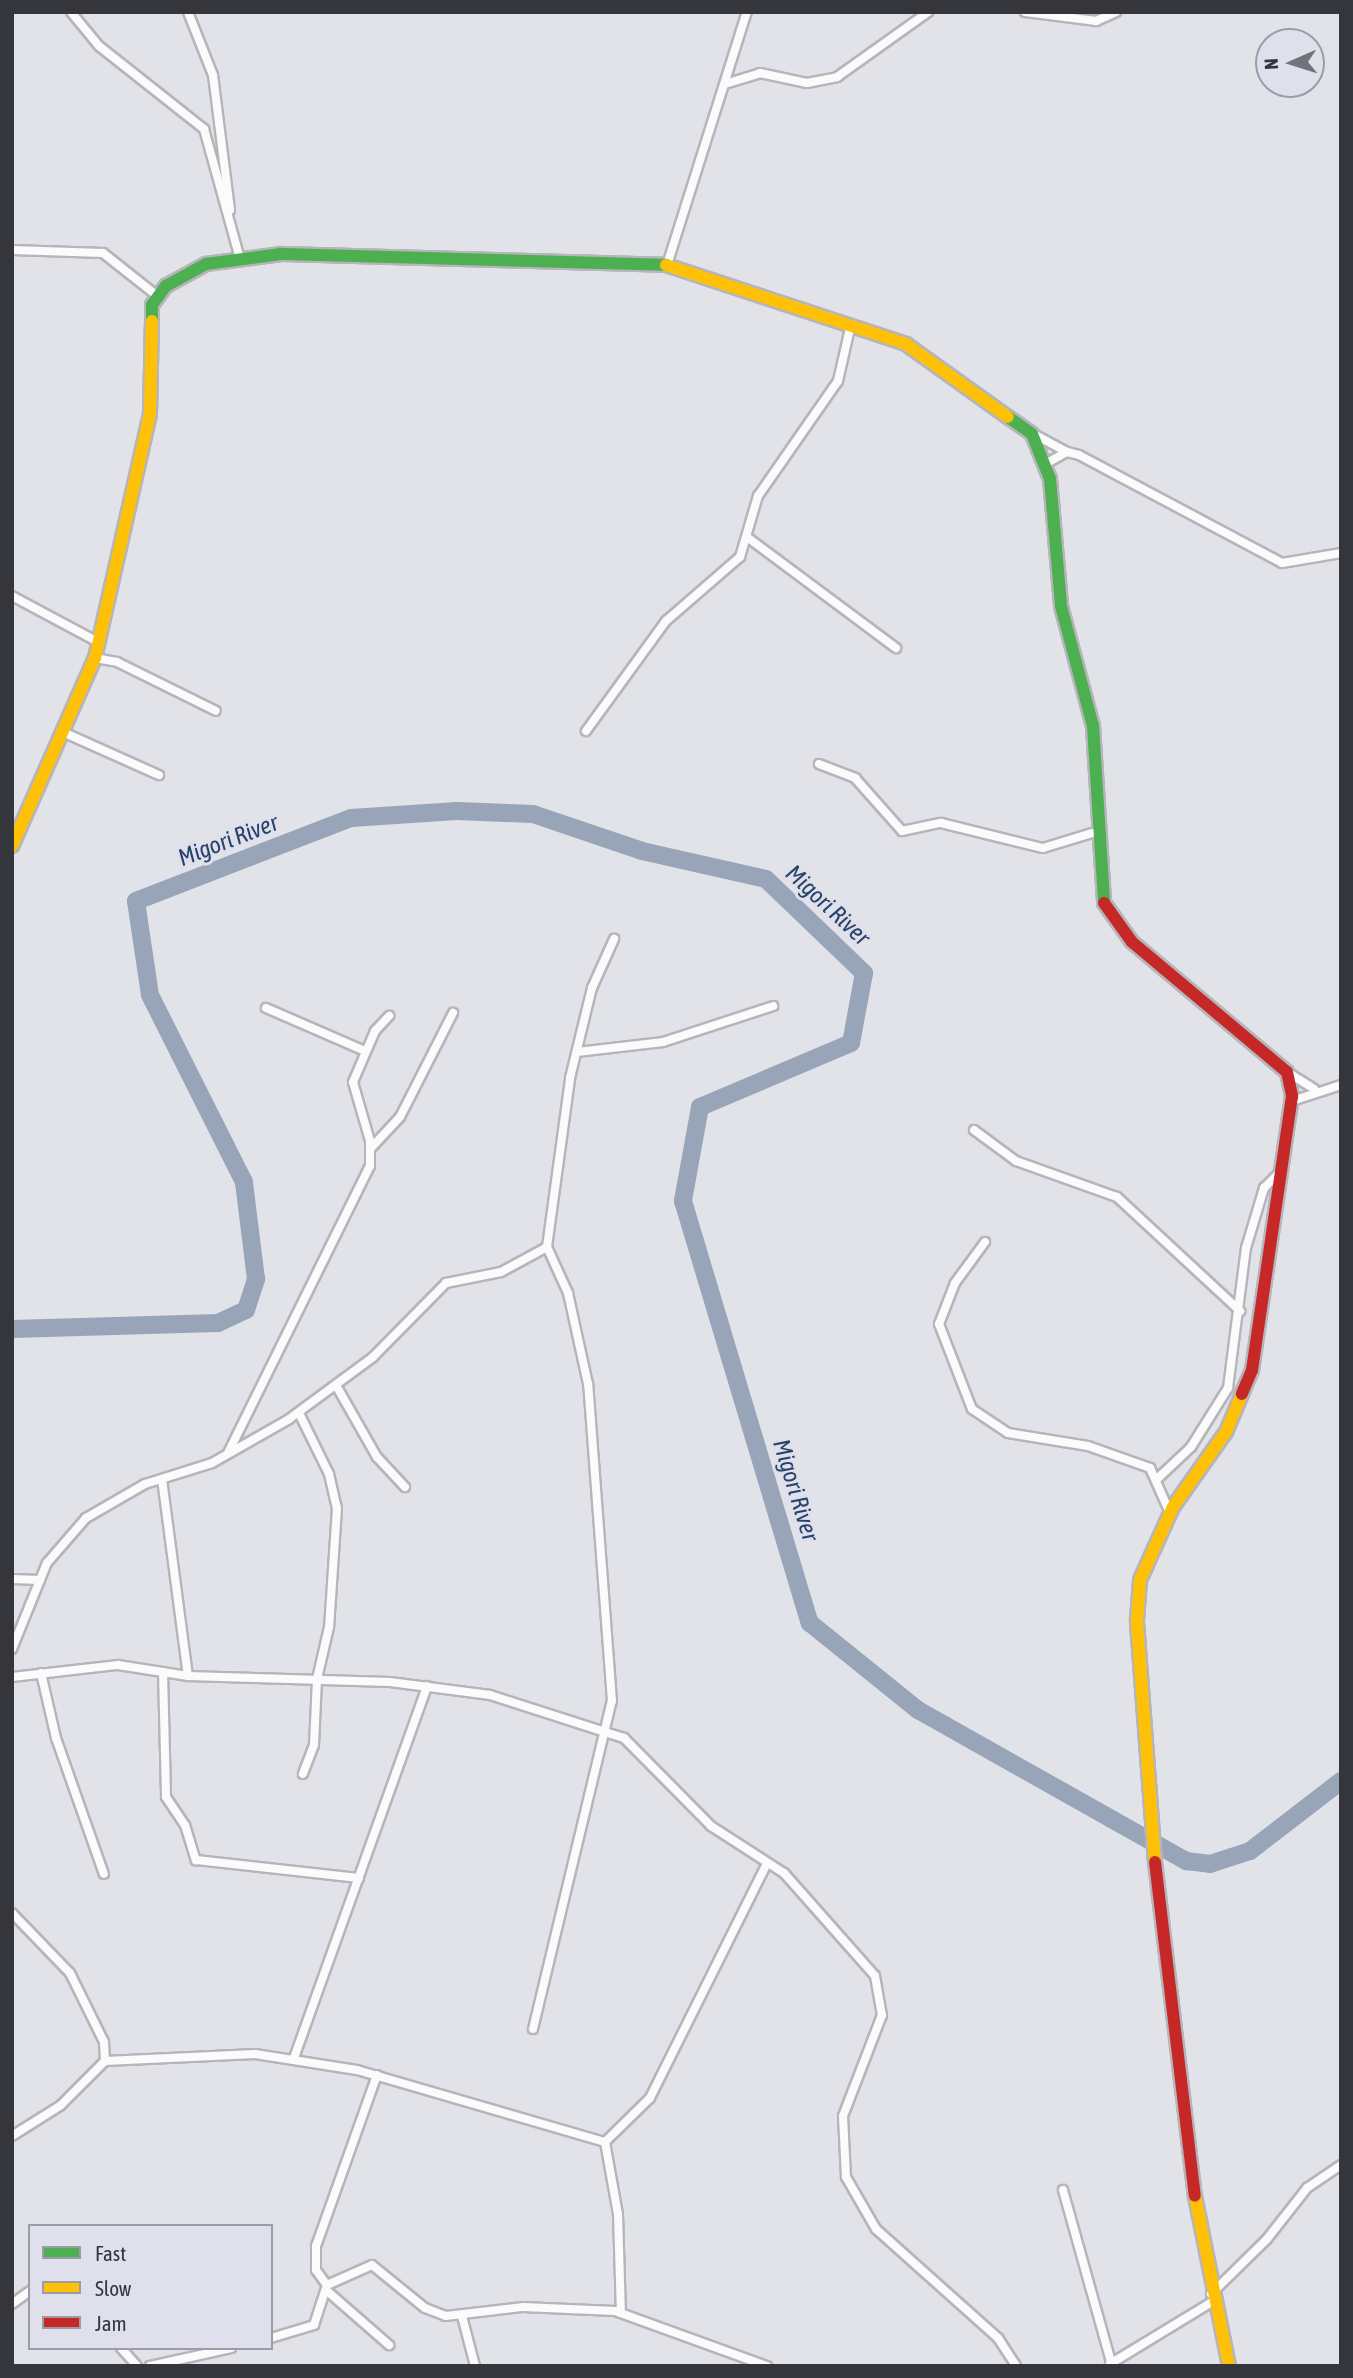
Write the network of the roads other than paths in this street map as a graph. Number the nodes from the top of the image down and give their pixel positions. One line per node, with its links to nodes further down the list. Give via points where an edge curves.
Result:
1 (71, 12): 8 (street, via 99,46 197,121 212,145)
2 (188, 12): 8 (street, via 214,75)
3 (747, 12): 7 (street)
4 (928, 12): 7 (street, via 837,77 807,83 760,73)
5 (1025, 12): 6 (street, via 1096,22)
6 (1116, 12)
7 (725, 84): 11 (street)
8 (230, 210): 10 (street)
9 (12, 250): 12 (street, via 103,253)
10 (239, 255): 11 (street); 12 (street, via 190,271)
11 (667, 265): 13 (street)
12 (156, 295): 20 (street, via 149,319 150,414)
13 (851, 324): 14 (street, via 906,344); 17 (street, via 838,382 758,496)
14 (1030, 432): 15 (street); 16 (street)
15 (1067, 452): 16 (street); 18 (street, via 1172,500 1206,527 1274,561 1302,564)
16 (1047, 463): 28 (street, via 1061,606 1093,726)
17 (747, 537): 21 (street); 24 (street, via 733,565 666,621)
18 (1341, 553)
19 (12, 596): 20 (street)
20 (98, 642): 22 (street)
21 (896, 648)
22 (95, 658): 23 (street, via 117,662); 25 (street)
23 (216, 711)
24 (586, 731)
25 (65, 733): 27 (street); 29 (street)
26 (819, 764): 28 (street, via 855,778 902,831 941,823 1043,848)
27 (159, 775)
28 (1091, 833): 37 (street, via 1093,879 1115,925)
29 (12, 846)
30 (614, 939): 36 (street, via 592,988)
31 (773, 1006): 36 (street, via 663,1042)
32 (266, 1007): 35 (street)
33 (453, 1013): 42 (street, via 400,1117)
34 (389, 1016): 35 (street)
35 (365, 1051): 42 (street, via 354,1073 353,1100)
36 (577, 1052): 45 (street)
37 (1287, 1072): 39 (street); 40 (street)
38 (1341, 1085): 39 (street)
39 (1314, 1089): 40 (street)
40 (1292, 1101): 43 (street)
41 (974, 1130): 46 (street, via 1016,1161 1116,1197)
42 (371, 1148): 49 (street, via 370,1166)
43 (1287, 1167): 46 (street, via 1270,1178 1254,1218); 53 (street, via 1252,1370 1226,1432)
44 (985, 1242): 51 (street, via 955,1283 939,1324 972,1409 1008,1433 1088,1446 1150,1468)
45 (547, 1247): 47 (street, via 501,1272 446,1283); 63 (street, via 568,1293 588,1384 611,1650)
46 (1240, 1311): 51 (street, via 1234,1370 1221,1403 1191,1447)
47 (337, 1387): 48 (street); 52 (street, via 371,1449)
48 (299, 1413): 49 (street); 61 (street, via 337,1508 329,1627)
49 (229, 1453): 50 (street)
50 (162, 1479): 55 (street, via 125,1494 72,1529); 59 (street)
51 (1156, 1480): 53 (street)
52 (405, 1487)
53 (1170, 1513): 79 (street, via 1140,1580 1137,1620 1156,1883)
54 (12, 1579): 55 (street)
55 (40, 1580): 56 (street)
56 (12, 1649)
57 (163, 1672): 58 (street, via 118,1665); 59 (street); 67 (street, via 166,1797 185,1825 196,1860)
58 (41, 1673): 60 (street); 66 (street, via 56,1738)
59 (188, 1675): 61 (street)
60 (12, 1677)
61 (317, 1679): 62 (street); 64 (street, via 314,1745)
62 (427, 1686): 63 (street, via 490,1695); 67 (street)
63 (608, 1729): 65 (street, via 643,1753 711,1826); 69 (street)
64 (303, 1774)
65 (766, 1865): 74 (street, via 650,2098); 93 (street, via 785,1872 881,1986 877,2033 843,2116 842,2160 853,2192 888,2242 998,2338)
66 (104, 1874)
67 (359, 1878): 70 (street)
68 (12, 1913): 71 (street, via 70,1973 104,2042)
69 (533, 2029)
70 (294, 2058): 71 (street); 72 (street)
71 (105, 2061): 73 (street, via 52,2113)
72 (377, 2075): 74 (street); 77 (street, via 316,2246 316,2270)
73 (12, 2136)
74 (605, 2142): 81 (street, via 618,2214)
75 (1341, 2165): 79 (street, via 1307,2188)
76 (1063, 2190): 88 (street)
77 (326, 2288): 82 (street, via 372,2265 425,2308); 83 (street, via 314,2325); 84 (street)
78 (28, 2292): 80 (street)
79 (1211, 2298): 88 (street); 94 (street)
80 (12, 2304)
81 (621, 2313): 82 (street, via 523,2306); 87 (street)
82 (463, 2316): 91 (street)
83 (273, 2336)
84 (389, 2345)
85 (123, 2350): 89 (street)
86 (222, 2350): 90 (street)
87 (746, 2363): 92 (street)
88 (1109, 2364)
89 (137, 2366)
90 (150, 2366)
91 (475, 2366)
92 (767, 2366)
93 (1016, 2366)
94 (1229, 2366)

